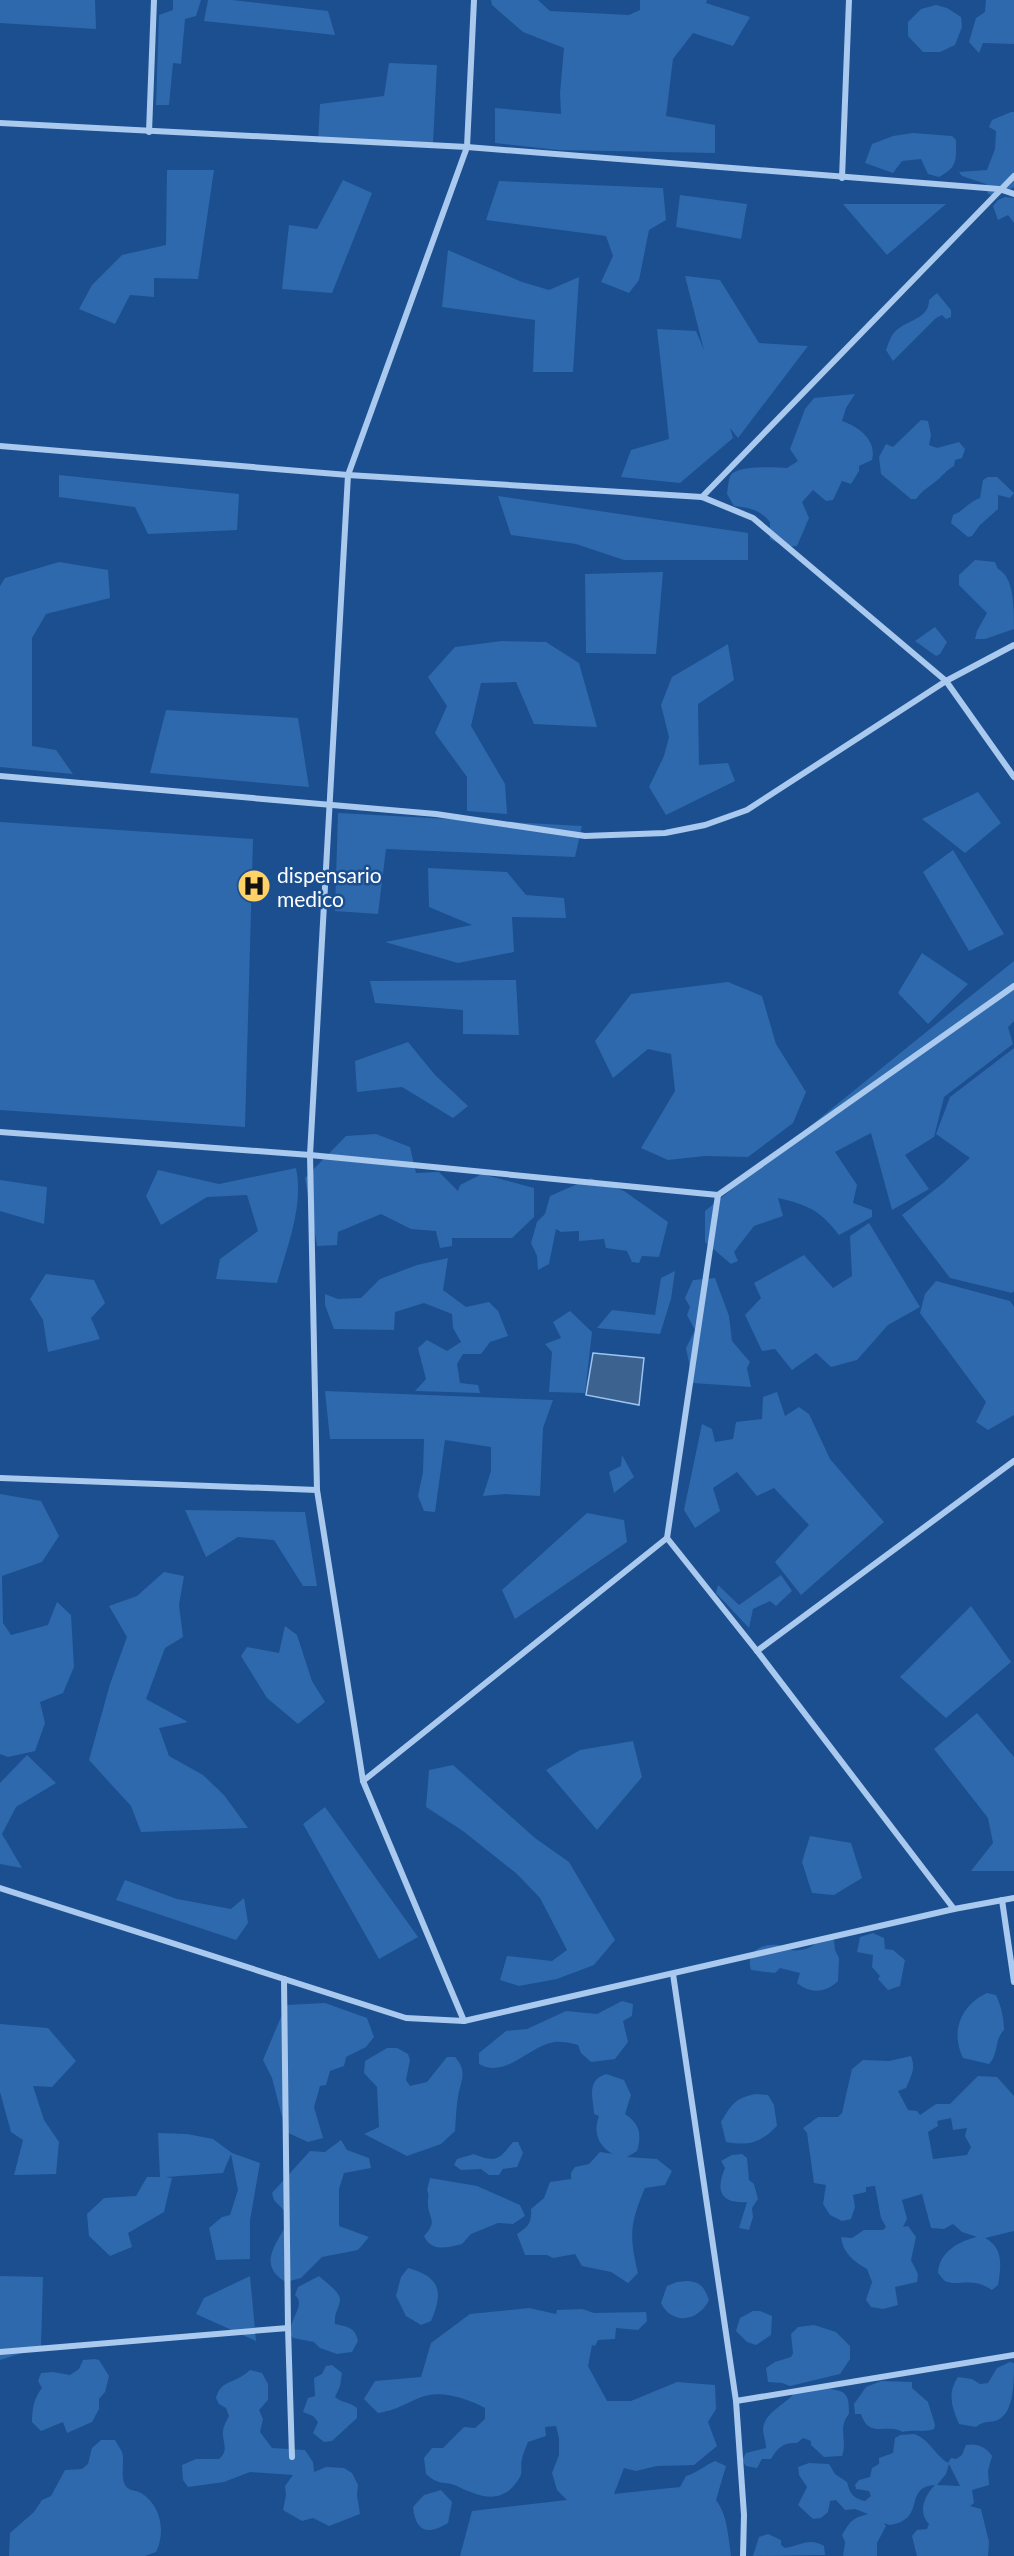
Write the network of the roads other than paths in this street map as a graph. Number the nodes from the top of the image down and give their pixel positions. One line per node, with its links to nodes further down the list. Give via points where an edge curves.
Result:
1 (154, 0): 5 (street)
2 (474, 0): 6 (street)
3 (849, 0): 8 (street)
4 (0, 123): 5 (street)
5 (148, 132): 6 (street)
6 (467, 147): 8 (street); 12 (street)
7 (1014, 176): 9 (street)
8 (842, 178): 9 (street)
9 (999, 189): 10 (street); 13 (street)
10 (1014, 194)
11 (0, 446): 12 (street)
12 (348, 475): 13 (street); 18 (street)
13 (702, 497): 15 (street, via 753,518)
14 (1014, 645): 15 (street)
15 (946, 681): 17 (street); 18 (street, via 747,810 705,825 665,833 585,836)
16 (0, 776): 18 (street)
17 (1014, 777)
18 (329, 803): 21 (street)
19 (1014, 986): 22 (street)
20 (0, 1132): 21 (street)
21 (310, 1155): 22 (street); 25 (street)
22 (718, 1195): 26 (street)
23 (1014, 1461): 27 (street)
24 (0, 1478): 25 (street)
25 (317, 1490): 28 (street)
26 (667, 1538): 27 (street); 28 (street)
27 (757, 1651): 32 (street)
28 (363, 1781): 36 (street)
29 (0, 1888): 34 (street)
30 (1014, 1898): 31 (street)
31 (1002, 1900): 32 (street); 35 (street)
32 (954, 1909): 33 (street)
33 (673, 1974): 36 (street); 40 (street)
34 (284, 1979): 36 (street, via 406,2018); 37 (street)
35 (1014, 1982)
36 (464, 2021)
37 (288, 2328): 38 (street); 41 (street)
38 (0, 2352)
39 (1014, 2355): 40 (street)
40 (736, 2401): 42 (street)
41 (292, 2457)
42 (743, 2556)

